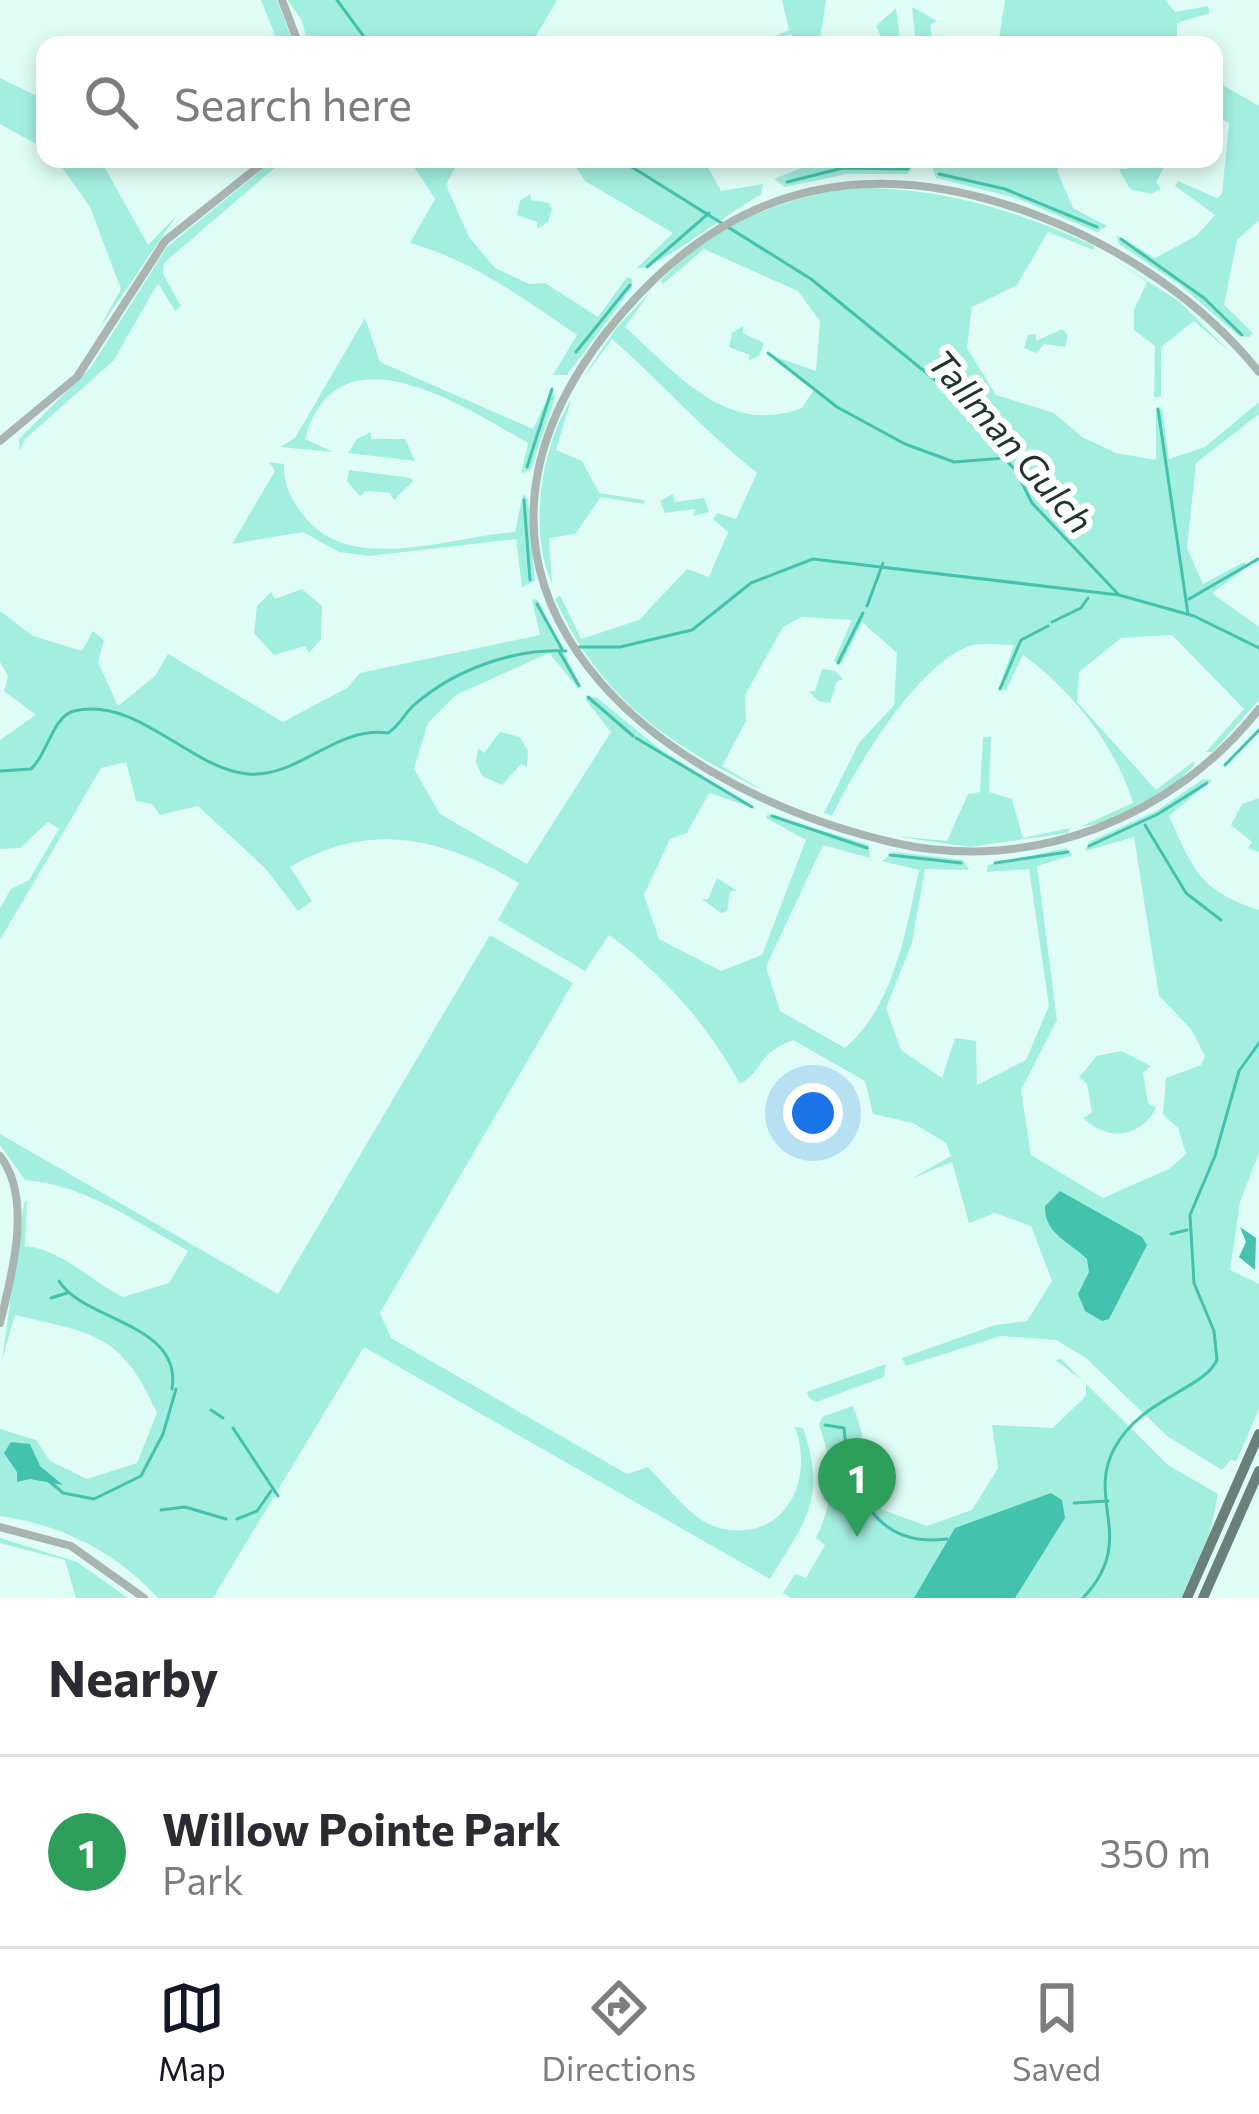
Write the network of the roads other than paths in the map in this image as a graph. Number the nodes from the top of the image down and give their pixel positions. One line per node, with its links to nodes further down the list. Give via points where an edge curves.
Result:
1 (282, 0): 2 (street)
2 (296, 36)
3 (257, 168): 5 (street, via 165,241 77,377)
4 (1259, 372): 6 (street, via 1148,273 1004,203 866,182 796,193 714,231 619,317 572,386 538,486 549,596 586,669 650,731 758,795 850,831 955,851 1035,846 1129,816 1206,764)
5 (1, 439)
6 (1259, 709)
7 (0, 1156): 8 (street, via 16,1207)
8 (0, 1323)
9 (1259, 1434): 13 (main road)
10 (1259, 1471): 14 (main road)
11 (0, 1527): 12 (street, via 77,1549)
12 (144, 1598)
13 (1187, 1598)
14 (1203, 1598)

